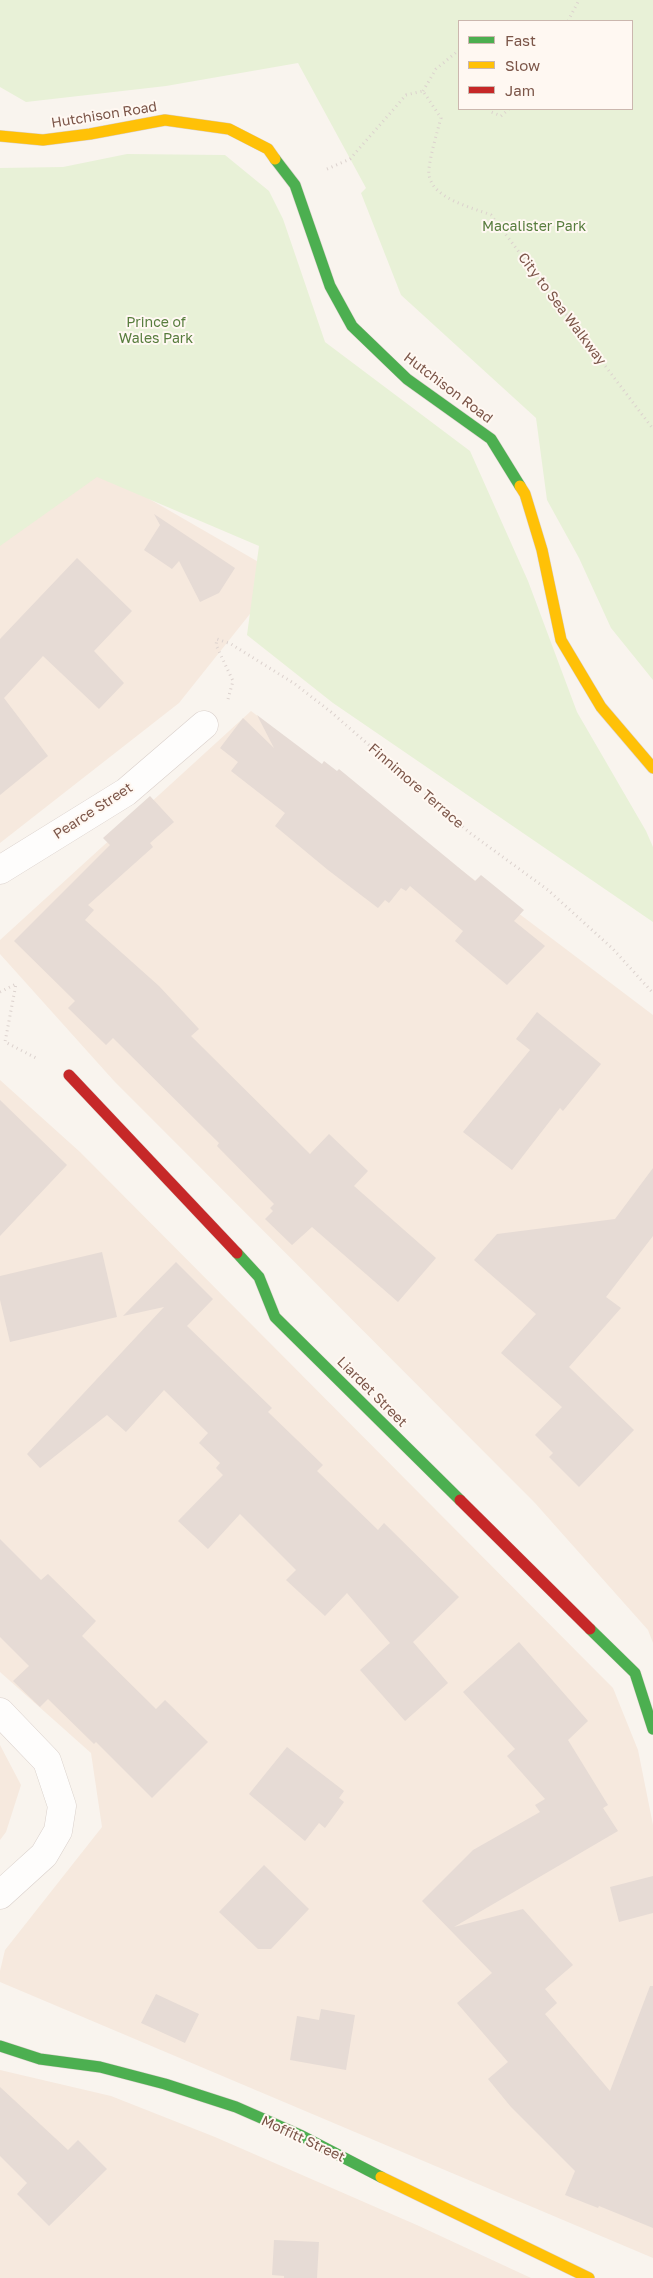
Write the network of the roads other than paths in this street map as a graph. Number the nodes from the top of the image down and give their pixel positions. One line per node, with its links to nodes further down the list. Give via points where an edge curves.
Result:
1 (0, 136): 3 (street, Hutchison Road, via 43,140 165,120 229,129 268,149 295,185 330,286 352,326 407,379 491,439 525,494 542,550 561,640 601,707)
2 (204, 725): 4 (street, Pearce Street, via 126,792)
3 (653, 768)
4 (0, 870)
5 (69, 1075): 7 (street, Liardet Street, via 260,1277 275,1317 635,1673)
6 (0, 1712): 8 (street, via 47,1762 62,1806 58,1831 44,1855)
7 (653, 1729)
8 (0, 1895)
9 (0, 2046): 10 (street, Moffitt Street, via 40,2059 100,2067 165,2084 236,2108 300,2135)
10 (589, 2278)

